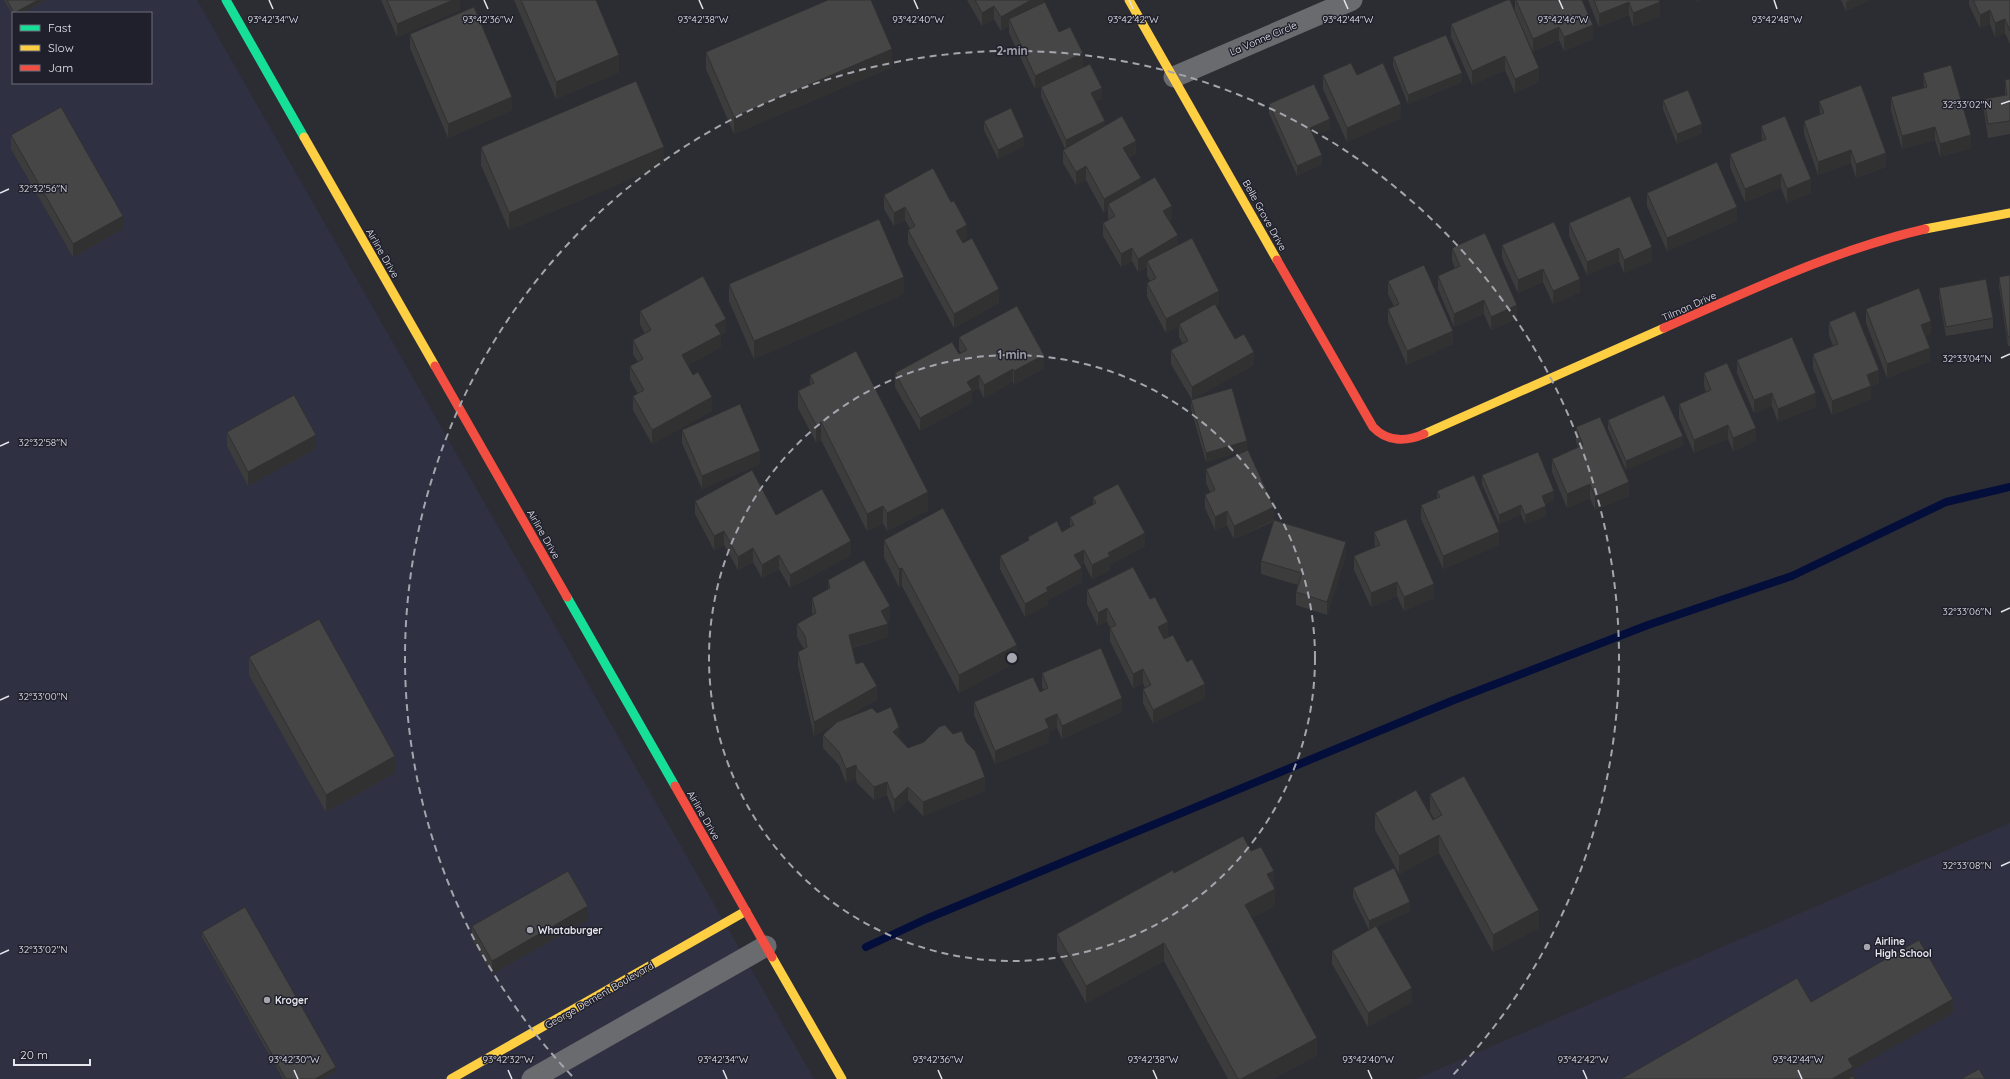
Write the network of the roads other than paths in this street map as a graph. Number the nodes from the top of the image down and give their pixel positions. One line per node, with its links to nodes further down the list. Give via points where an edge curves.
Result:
1 (226, 0): 7 (street, Airline Drive)
2 (1129, 0): 4 (street, Belle Grove Drive)
3 (1352, 0): 4 (street, La Vonne Circle)
4 (1174, 77): 6 (street, Belle Grove Drive, via 1368,420)
5 (2010, 213): 6 (street, Tilman Drive, via 1940,224 1840,253 1416,438)
6 (1385, 438)
7 (746, 911): 8 (street, Airline Drive); 9 (street, George Dement Boulevard)
8 (766, 946): 10 (street); 11 (street, Airline Drive)
9 (452, 1079)
10 (532, 1079)
11 (842, 1079)

